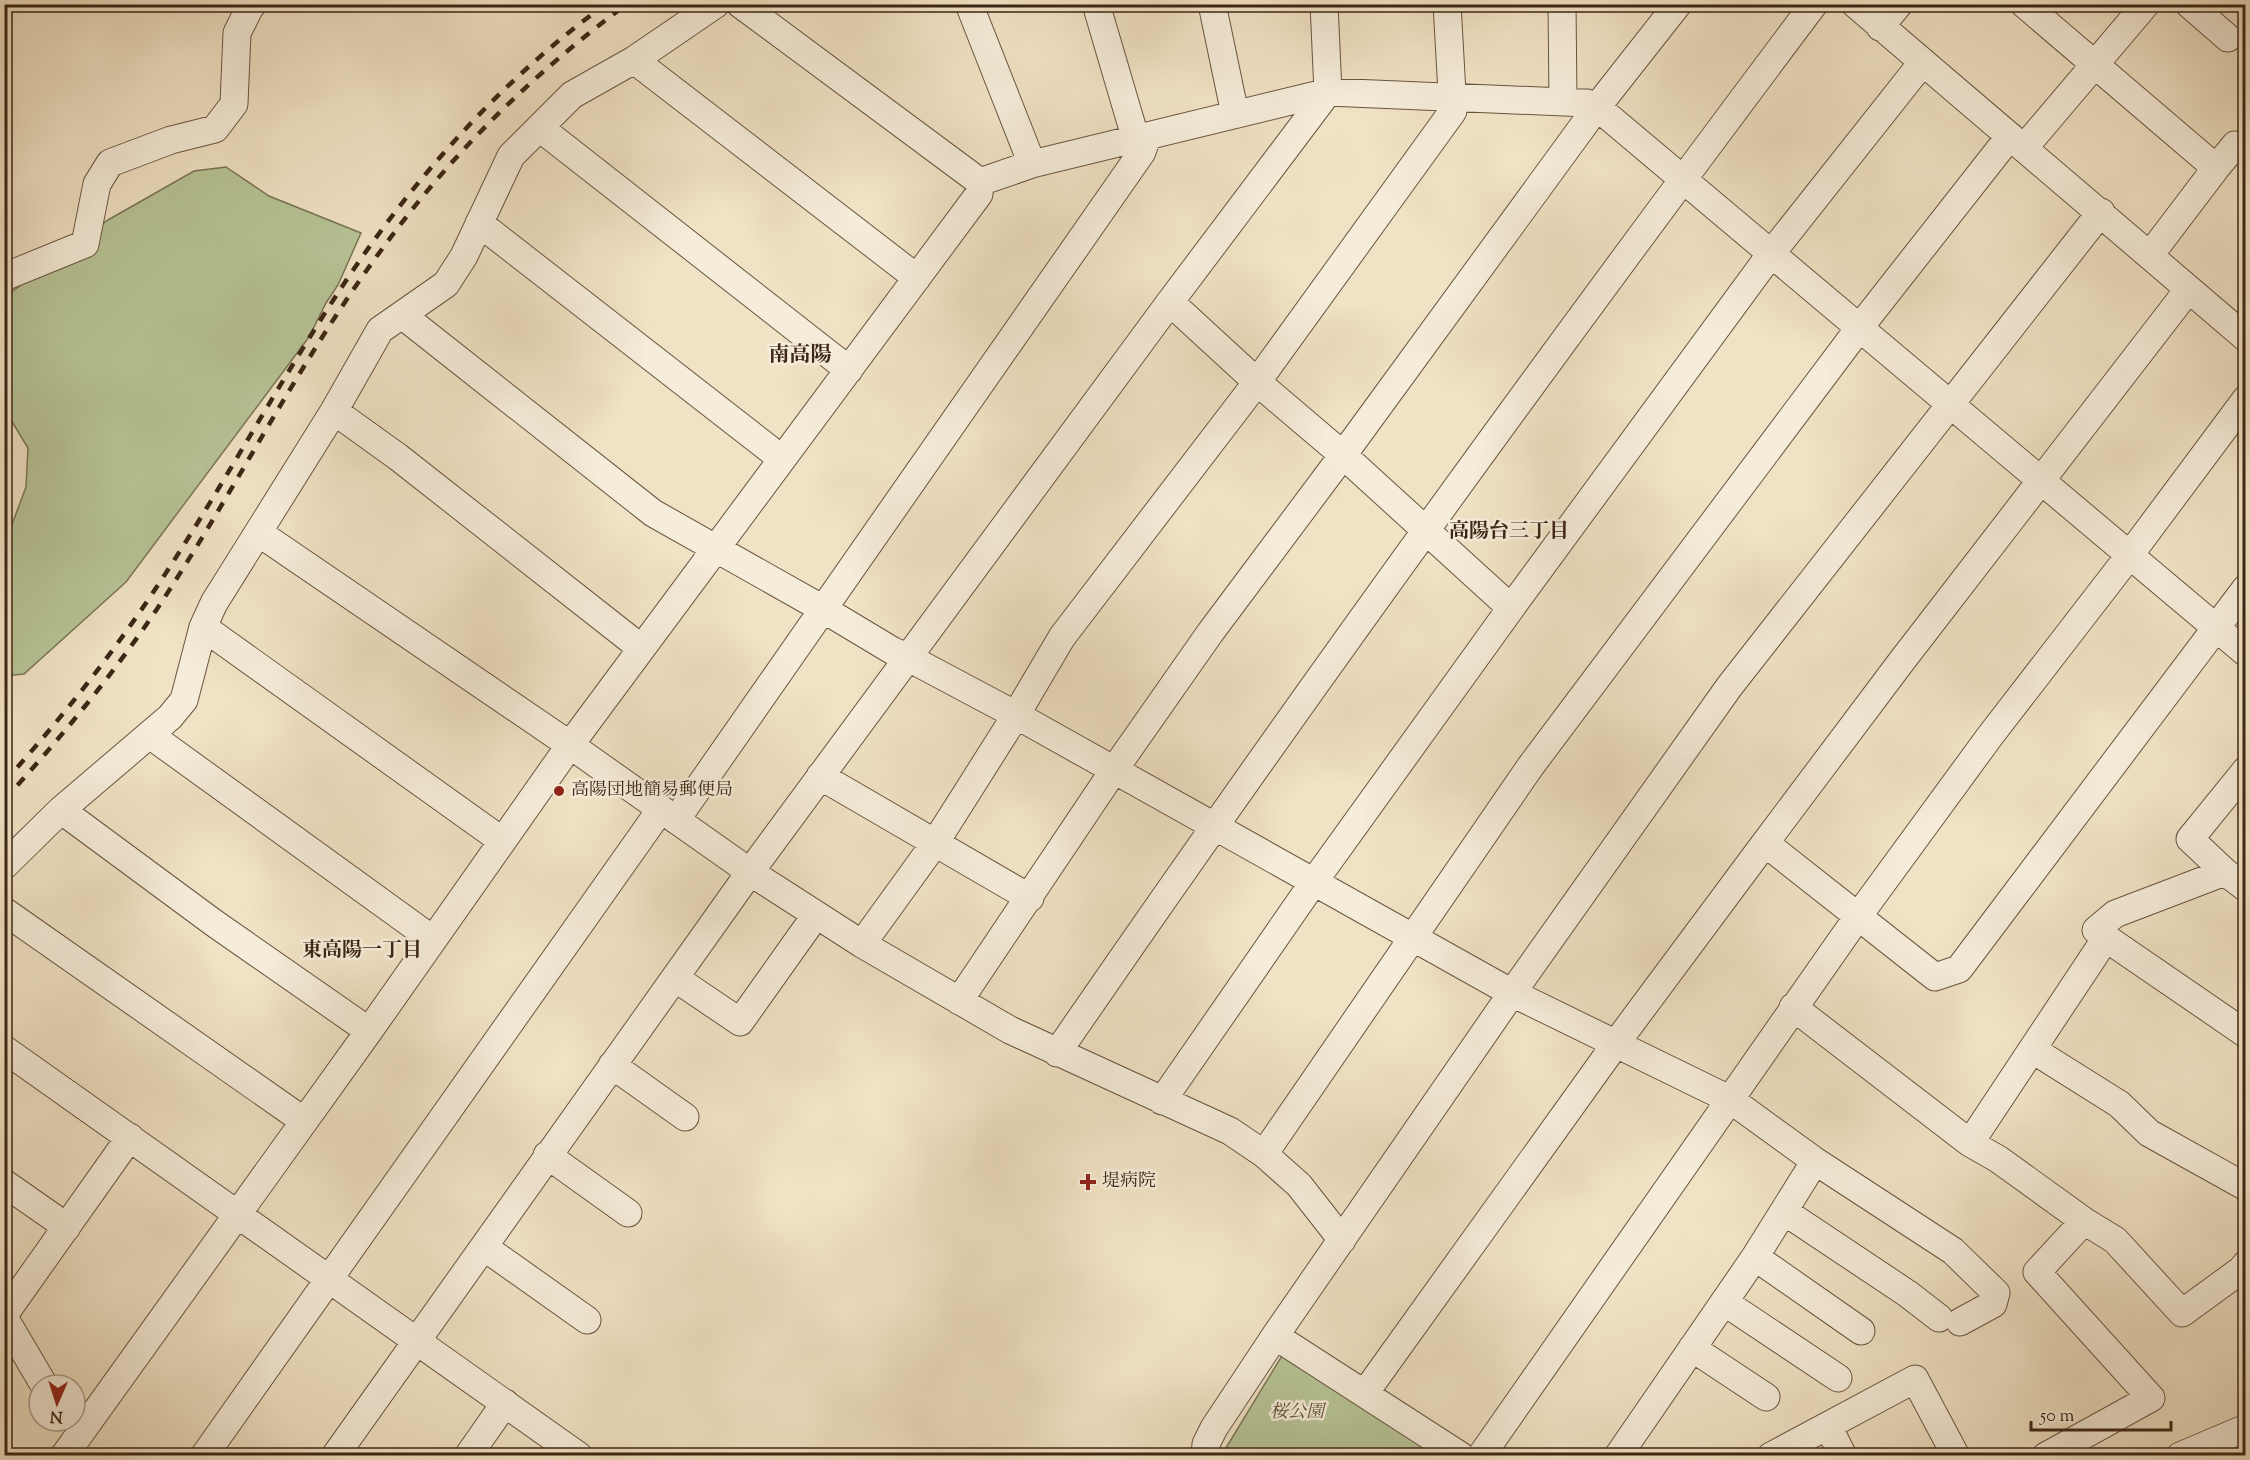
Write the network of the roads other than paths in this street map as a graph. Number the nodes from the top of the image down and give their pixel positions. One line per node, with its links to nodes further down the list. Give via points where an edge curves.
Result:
1 (253, 4): 39 (street, via 237,33 234,104 215,129 171,140 110,163 97,184 85,244)
2 (716, 4): 19 (street)
3 (740, 4): 34 (street)
4 (969, 4): 31 (street)
5 (1096, 4): 28 (street)
6 (1212, 4): 26 (street)
7 (1324, 4): 22 (street)
8 (1448, 4): 23 (street)
9 (1562, 4): 24 (street)
10 (1678, 4): 25 (street)
11 (1814, 4): 33 (street)
12 (1855, 4): 17 (street)
13 (1899, 4): 17 (street)
14 (2024, 4): 21 (street)
15 (2146, 4): 21 (street)
16 (2189, 4): 18 (street)
17 (1880, 27): 20 (street)
18 (2228, 38)
19 (634, 60): 27 (street, via 572,96); 40 (street)
20 (1922, 63): 29 (street); 37 (street)
21 (2095, 65): 29 (street); 32 (street)
22 (1328, 92): 23 (street); 26 (street); 42 (street)
23 (1452, 97): 24 (street); 47 (street, via 1453,111)
24 (1563, 101): 25 (street)
25 (1597, 107): 33 (street); 51 (street)
26 (1235, 114): 28 (street)
27 (540, 128): 36 (street, via 511,156); 46 (street)
28 (1141, 139): 31 (street); 60 (street, via 1142,152)
29 (2017, 142): 35 (street); 44 (street)
30 (2246, 153): 32 (street, via 2235,145)
31 (1032, 164): 34 (street)
32 (2216, 168): 38 (street)
33 (1682, 180): 37 (street); 54 (street)
34 (980, 182): 40 (street, via 979,194)
35 (2101, 212): 38 (street); 49 (street)
36 (479, 223): 43 (street, via 446,284); 52 (street)
37 (1770, 255): 44 (street); 59 (street)
38 (2150, 255): 41 (street)
39 (4, 277)
40 (917, 278): 46 (street)
41 (2188, 290): 45 (street); 53 (street)
42 (1170, 302): 47 (street); 65 (street)
43 (402, 315): 50 (street, via 380,330); 56 (street, via 653,513)
44 (1860, 327): 49 (street); 86 (street, via 1530,767)
45 (2246, 338)
46 (849, 370): 52 (street)
47 (1257, 382): 51 (street); 66 (street, via 1062,637)
48 (2246, 399): 57 (street)
49 (1950, 405): 53 (street); 91 (street, via 1729,687)
50 (334, 411): 55 (street); 63 (street)
51 (1343, 455): 54 (street); 69 (street)
52 (782, 459): 56 (street)
53 (2040, 482): 57 (street); 77 (street)
54 (1426, 531): 59 (street); 74 (street)
55 (259, 532): 61 (street); 68 (street)
56 (715, 548): 60 (street); 63 (street)
57 (2128, 556): 62 (street); 85 (street)
58 (2246, 588): 62 (street)
59 (1511, 608): 81 (street)
60 (823, 609): 65 (street); 73 (street)
61 (203, 627): 67 (street, via 184,700); 75 (street)
62 (2215, 628): 64 (street); 85 (street, via 1959,969 1935,977)
63 (641, 648): 68 (street)
64 (2246, 653)
65 (907, 657): 66 (street); 71 (street)
66 (1016, 715): 69 (street); 76 (street)
67 (150, 735): 72 (street); 88 (street)
68 (570, 745): 73 (street); 75 (street)
69 (1114, 770): 74 (street); 82 (street)
70 (2246, 770): 80 (street, via 2190,839)
71 (820, 776): 76 (street); 79 (street)
72 (61, 810): 78 (street); 94 (street)
73 (668, 815): 79 (street); 121 (street)
74 (1213, 826): 81 (street); 99 (street)
75 (501, 840): 88 (street)
76 (935, 843): 82 (street); 89 (street)
77 (1765, 843): 85 (street); 96 (street)
78 (4, 866)
79 (750, 873): 84 (street); 90 (street)
80 (2235, 880): 87 (street, via 2115,914 2096,930)
81 (1313, 883): 86 (street); 102 (street)
82 (1030, 898): 92 (street)
83 (4, 911): 104 (street)
84 (816, 915): 89 (street); 90 (street, via 740,1022)
85 (1859, 915): 93 (street)
86 (1413, 938): 91 (street); 107 (street)
87 (2106, 938): 95 (street); 98 (street)
88 (432, 939): 94 (street)
89 (862, 944): 92 (street)
90 (675, 978): 100 (street)
91 (1512, 993): 96 (street); 117 (street)
92 (959, 1001): 99 (street)
93 (1793, 1007): 101 (street); 106 (street)
94 (369, 1031): 104 (street)
95 (2246, 1034)
96 (1617, 1042): 101 (street); 131 (street)
97 (4, 1049): 105 (street)
98 (2033, 1050): 106 (street); 110 (street, via 2119,1104 2149,1133)
99 (1057, 1053): 102 (street)
100 (612, 1065): 103 (street); 108 (street)
101 (1731, 1100): 109 (street); 143 (street)
102 (1162, 1101): 107 (street, via 1230,1131)
103 (685, 1117)
104 (304, 1121): 113 (street)
105 (130, 1137): 113 (street); 116 (street)
106 (1970, 1143): 115 (street)
107 (1264, 1154): 117 (street, via 1299,1185)
108 (547, 1155): 114 (street); 118 (street)
109 (1815, 1161): 112 (street); 112 (street, via 1953,1251 1996,1293 1993,1304 1950,1320)
110 (2241, 1176)
111 (4, 1183): 116 (street)
112 (1785, 1212): 119 (street)
113 (237, 1213): 121 (street); 136 (street)
114 (628, 1213)
115 (2084, 1221): 120 (street, via 2115,1240 2182,1313); 148 (street, via 2037,1272 2151,1398)
116 (67, 1227): 123 (street)
117 (1342, 1240): 126 (street)
118 (484, 1247): 124 (street); 127 (street)
119 (1755, 1257): 122 (street); 125 (street)
120 (2246, 1264)
121 (330, 1280): 127 (street); 137 (street)
122 (1724, 1302): 128 (street); 130 (street)
123 (5, 1319): 129 (street)
124 (588, 1320)
125 (1861, 1331)
126 (1275, 1336): 131 (street); 141 (street, via 1214,1428)
127 (416, 1340): 133 (street); 138 (street)
128 (1692, 1348): 132 (street); 144 (street)
129 (37, 1373)
130 (1838, 1378)
131 (1365, 1393): 142 (street)
132 (1767, 1397)
133 (505, 1403): 139 (street); 140 (street)
134 (1828, 1426): 145 (street); 146 (street); 147 (street, via 1915,1379)
135 (2246, 1428): 149 (street)
136 (74, 1442)
137 (204, 1455)
138 (335, 1455)
139 (468, 1455)
140 (579, 1455)
141 (1205, 1455)
142 (1461, 1455)
143 (1480, 1455)
144 (1618, 1455)
145 (1771, 1455)
146 (1843, 1455)
147 (1956, 1455)
148 (2046, 1455)
149 (2180, 1455)

